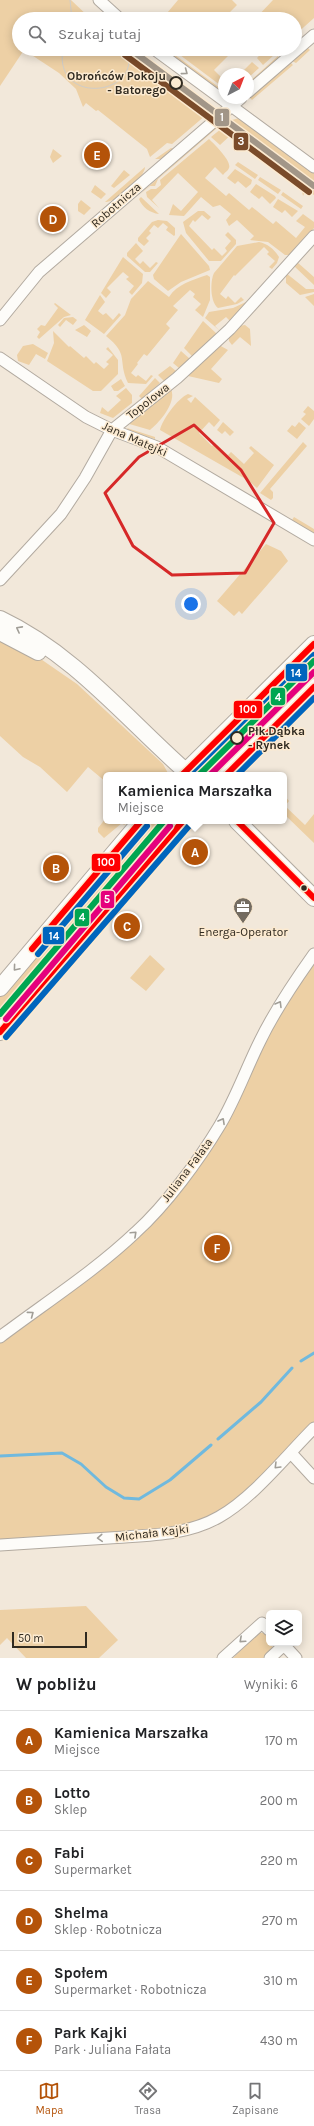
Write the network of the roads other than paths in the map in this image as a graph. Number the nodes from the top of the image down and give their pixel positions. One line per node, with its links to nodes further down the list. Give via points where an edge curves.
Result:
1 (99, 0): 2 (street)
2 (112, 12)
3 (314, 35): 4 (street)
4 (302, 45)
5 (163, 56): 9 (street, one-way to 9)
6 (290, 56): 7 (street)
7 (254, 87)
8 (235, 104): 9 (street, Robotnicza)
9 (231, 107): 10 (street); 12 (street, Robotnicza, via 42,269)
10 (314, 167)
11 (314, 236): 14 (street, Topolowa, via 230,330 177,378)
12 (0, 320)
13 (0, 358): 14 (street, Jana Matejki, via 86,416)
14 (112, 430): 15 (street, Jana Matejki, via 157,447); 16 (street, Topolowa, via 61,514)
15 (314, 540)
16 (0, 580)
17 (0, 619): 21 (street, one-way to 17, via 45,645)
18 (0, 632): 21 (street, via 40,653)
19 (314, 644): 23 (street)
20 (314, 686): 24 (street)
21 (105, 695): 22 (street)
22 (184, 772)
23 (188, 772)
24 (229, 772)
25 (138, 824): 30 (street, one-way to 30)
26 (180, 824): 31 (street)
27 (241, 824): 28 (street)
28 (314, 898)
29 (314, 954): 32 (street, Juliana Fałata, one-way to 29, via 117,1250 166,1199 219,1126 271,1019 287,991)
30 (0, 988)
31 (0, 1032)
32 (0, 1337)
33 (314, 1428): 34 (street, Michała Kajki)
34 (291, 1453): 35 (street); 36 (street, Michała Kajki, one-way to 36, via 230,1510 210,1522 195,1527 148,1535)
35 (314, 1478)
36 (0, 1545)
37 (266, 1627): 40 (street, one-way to 40, via 262,1623)
38 (281, 1646): 41 (street)
39 (285, 1646): 42 (street)
40 (223, 1658)
41 (270, 1658)
42 (296, 1658)

